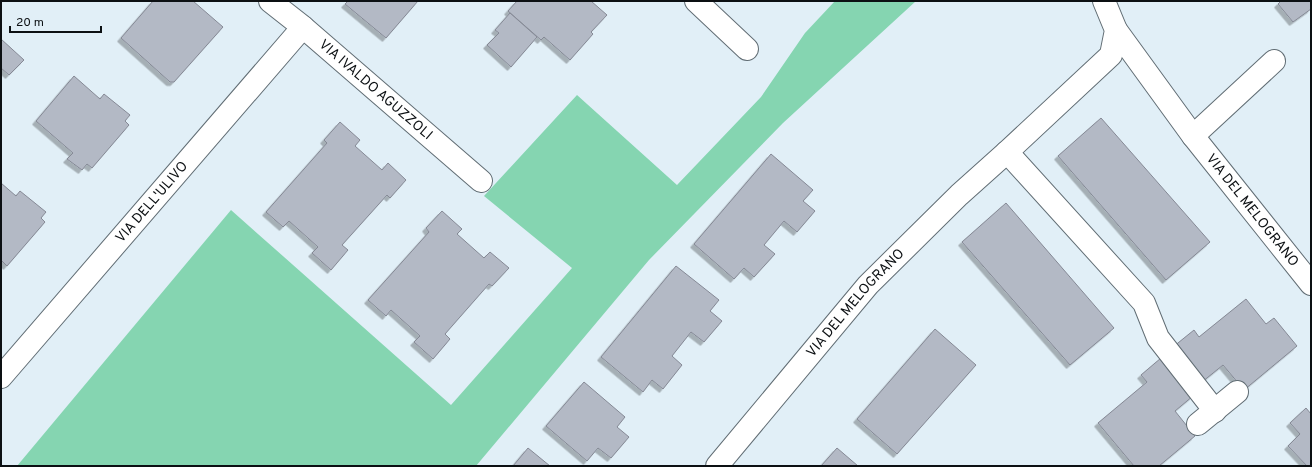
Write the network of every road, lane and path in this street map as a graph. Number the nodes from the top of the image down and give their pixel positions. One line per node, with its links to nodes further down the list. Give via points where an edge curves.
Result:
1 (270, 1): 4 (street, VIA IVALDO AGUZZOLI)
2 (696, 1): 6 (street)
3 (1104, 1): 5 (street, VIA DEL MELOGRANO)
4 (303, 27): 10 (street, VIA IVALDO AGUZZOLI); 12 (street, VIA DELL'ULIVO)
5 (1116, 30): 8 (street, VIA DEL MELOGRANO); 9 (street, VIA DEL MELOGRANO, via 1111,55)
6 (747, 48)
7 (1274, 60): 8 (street)
8 (1193, 136): 11 (street, VIA DEL MELOGRANO)
9 (1007, 152): 14 (street, via 1144,303 1158,338); 16 (street, VIA DEL MELOGRANO, via 959,195 868,285)
10 (480, 180)
11 (1311, 284)
12 (1, 377)
13 (1237, 392): 14 (street)
14 (1215, 411): 15 (street)
15 (1198, 424)
16 (717, 466)

